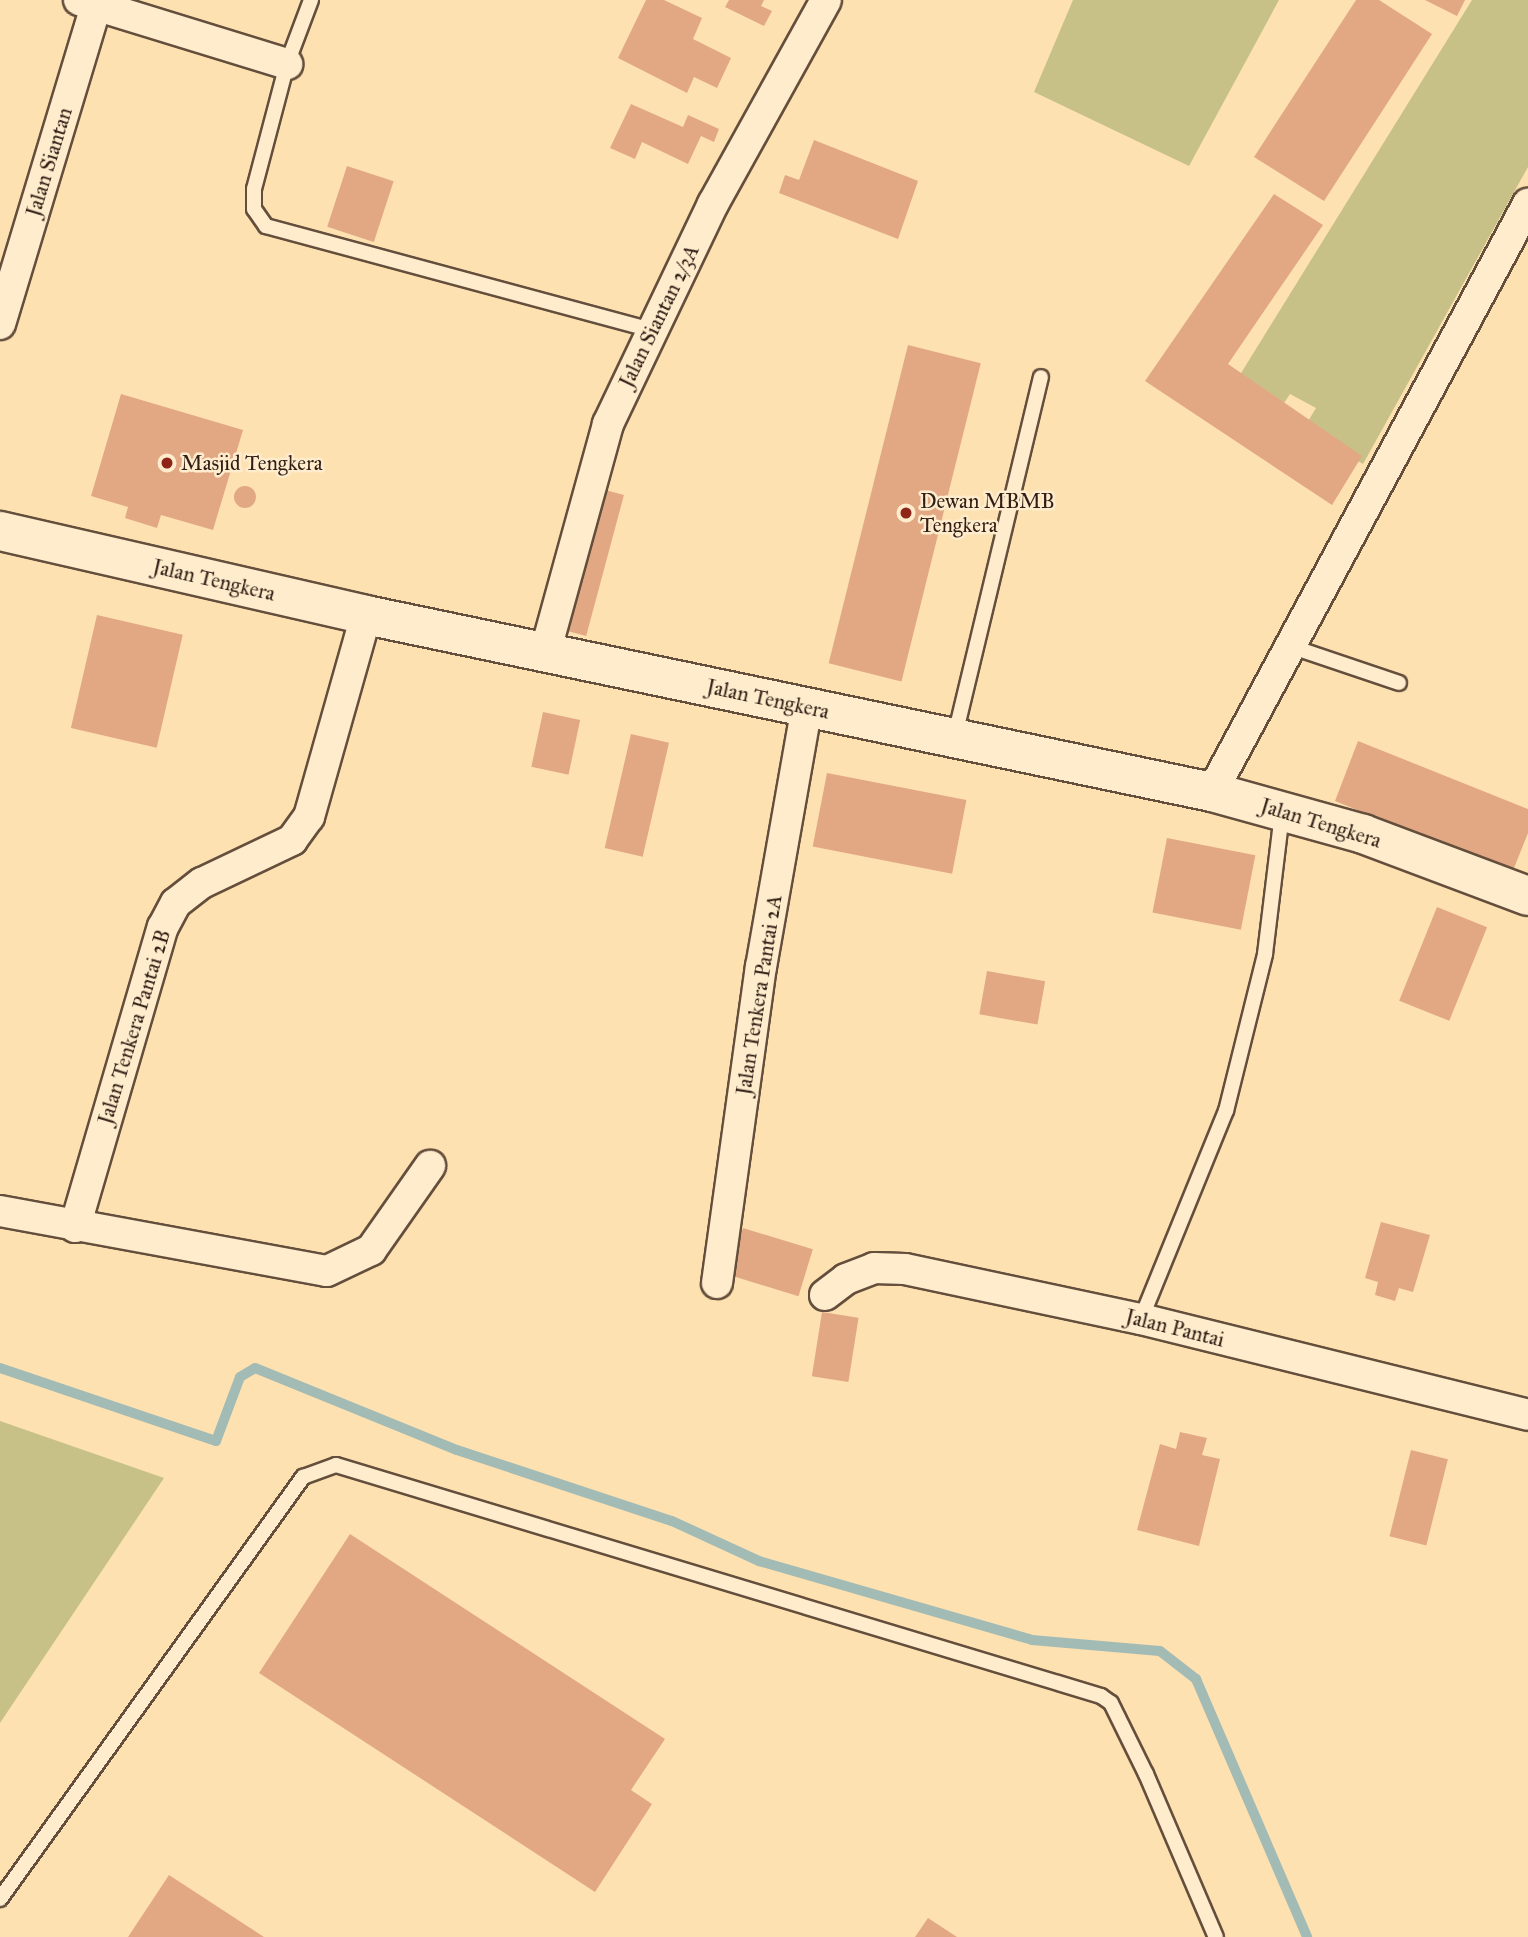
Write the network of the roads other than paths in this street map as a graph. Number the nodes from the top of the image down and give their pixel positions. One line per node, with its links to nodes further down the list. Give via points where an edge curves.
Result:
1 (311, 0): 4 (lane)
2 (826, 0): 7 (street, Jalan Siantan 2/3A, via 713,204)
3 (91, 2): 4 (street); 6 (street, Jalan Siantan)
4 (288, 64): 7 (lane, via 254,189 254,209 266,226)
5 (1528, 204): 11 (street)
6 (0, 324)
7 (652, 330): 12 (street, Jalan Siantan 2/3A, via 608,424)
8 (1041, 377): 15 (lane)
9 (0, 531): 10 (main road, Jalan Tengkera)
10 (366, 615): 12 (main road, Jalan Tengkera); 21 (street, Jalan Tenkera Pantai 2B, via 309,817 292,840 185,896 163,927)
11 (1290, 646): 13 (lane); 16 (street)
12 (545, 653): 14 (main road, Jalan Tengkera)
13 (1399, 683)
14 (807, 708): 15 (main road, Jalan Tengkera); 22 (street, Jalan Tenkera Pantai 2A, via 761,967)
15 (954, 737): 16 (main road, Jalan Tengkera)
16 (1212, 792): 17 (main road, Jalan Tengkera)
17 (1282, 809): 18 (main road, Jalan Tengkera); 24 (lane, via 1265,954 1226,1111)
18 (1528, 896)
19 (430, 1166): 21 (street, via 371,1250 327,1271)
20 (0, 1211): 21 (street)
21 (75, 1227)
22 (717, 1283)
23 (825, 1295): 24 (street, Jalan Pantai, via 846,1279 874,1268 905,1269)
24 (1156, 1323): 25 (street, Jalan Pantai)
25 (1528, 1415)
26 (0, 1899): 27 (lane, via 303,1477 336,1465 1101,1696 1111,1703 1146,1774)
27 (1216, 1937)

